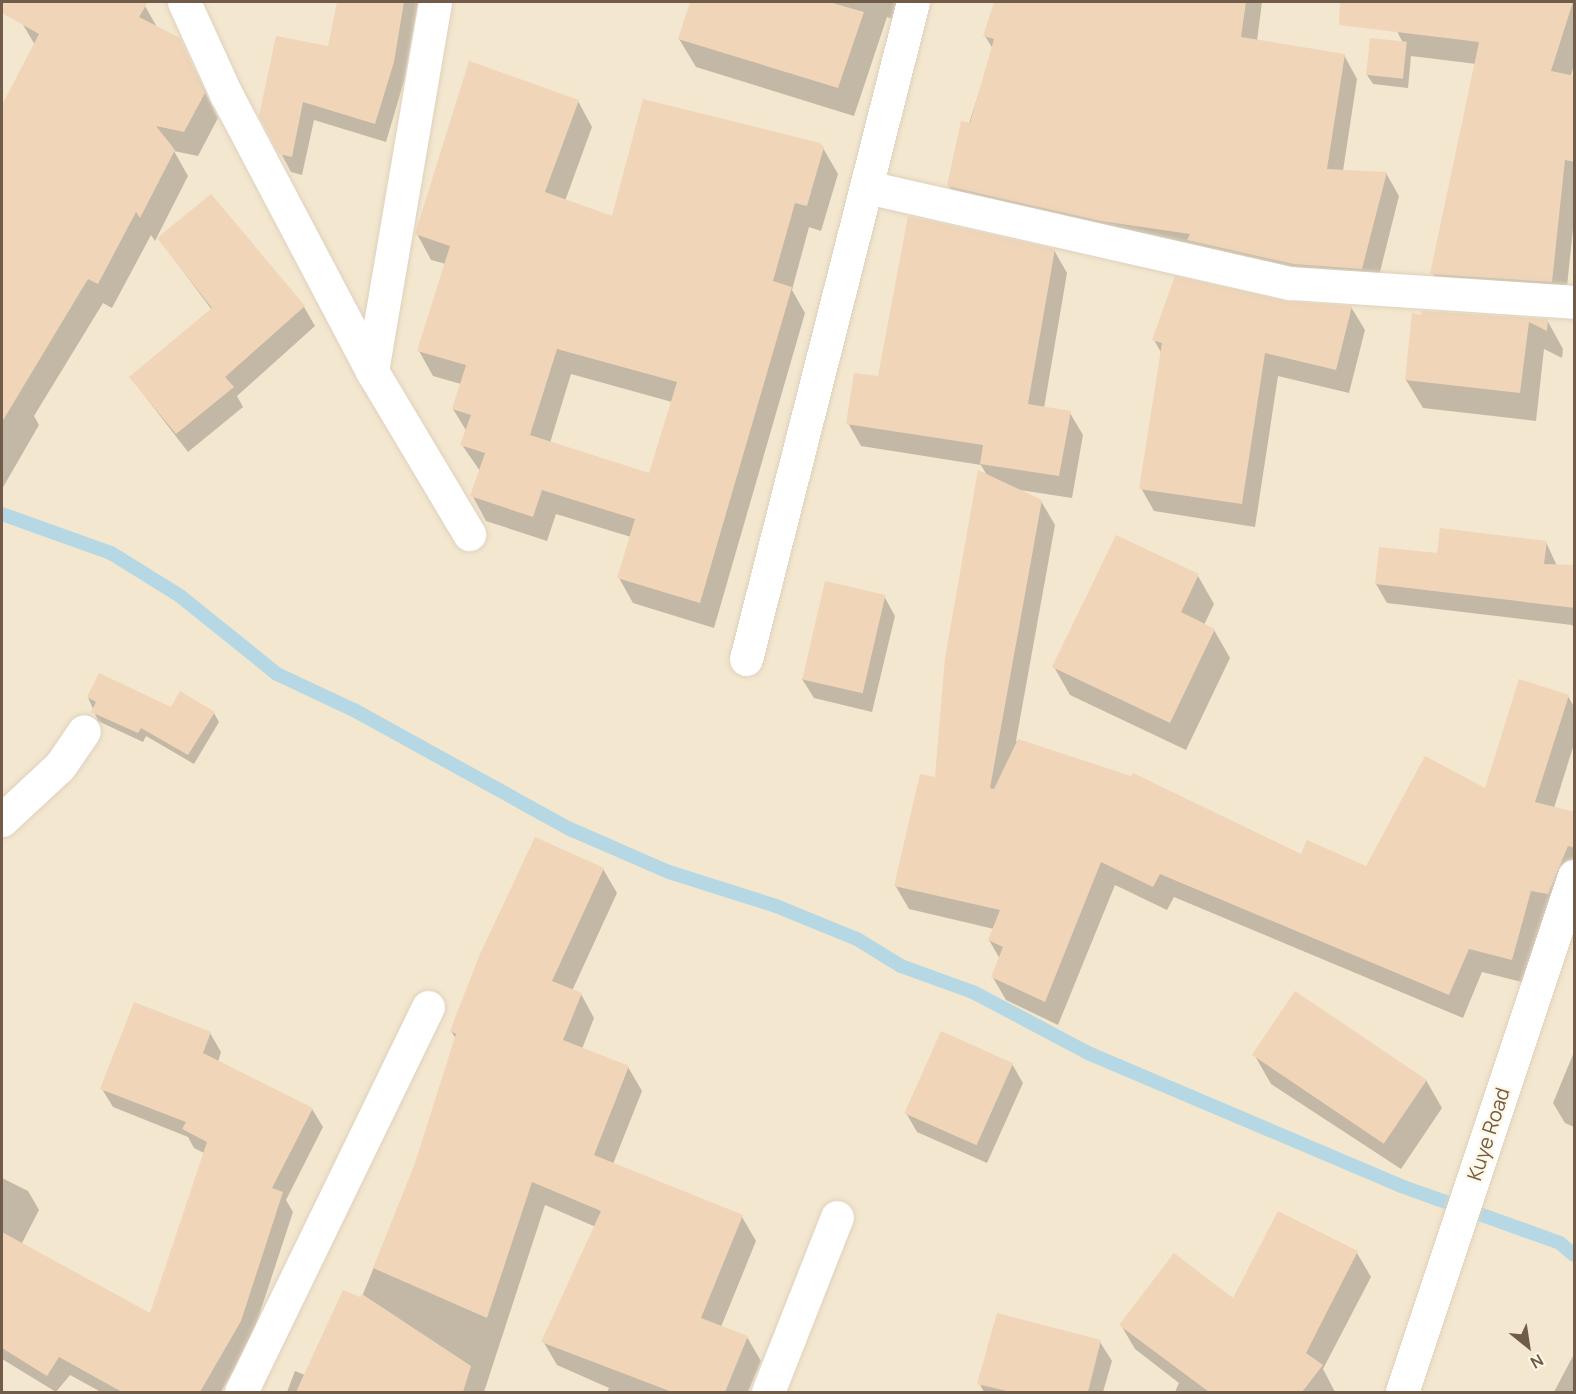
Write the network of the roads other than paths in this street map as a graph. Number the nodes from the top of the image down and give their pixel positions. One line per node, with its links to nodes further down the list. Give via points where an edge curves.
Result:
1 (184, 2): 6 (street, via 226,94)
2 (435, 2): 6 (street)
3 (913, 2): 4 (street)
4 (867, 187): 5 (street, via 1290,283); 8 (street)
5 (1575, 302)
6 (372, 371): 7 (street)
7 (469, 534)
8 (746, 659)
9 (84, 731): 10 (street, via 60,766)
10 (2, 820)
11 (1575, 876): 16 (street, Kuye Road)
12 (428, 1007): 14 (street)
13 (837, 1217): 15 (street)
14 (242, 1392)
15 (768, 1392)
16 (1402, 1392)

